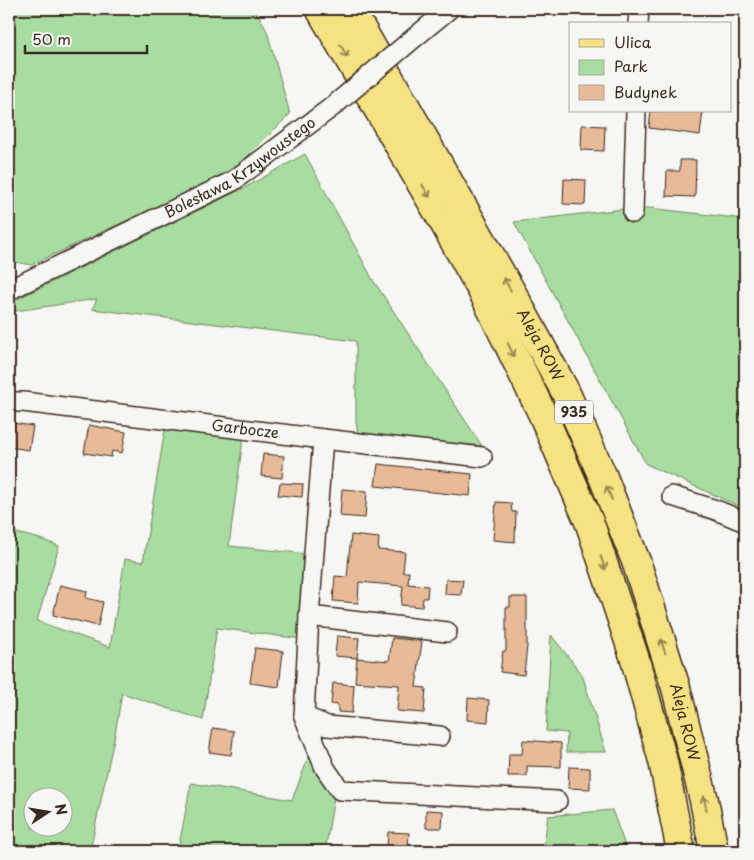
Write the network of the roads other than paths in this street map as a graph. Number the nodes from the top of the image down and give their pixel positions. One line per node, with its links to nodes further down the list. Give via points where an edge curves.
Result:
1 (320, 9): 19 (main road, Aleja ROW / 935, one-way to 19, via 485,296 543,415 586,515 637,665 663,761)
2 (350, 9): 20 (main road, Aleja ROW / 935, one-way to 2, via 676,688 637,564 603,477 565,391)
3 (449, 9): 8 (street, Bolesława Krzywoustego, bridge, via 332,107 233,181)
4 (639, 9): 5 (street)
5 (638, 22)
6 (636, 112): 7 (street)
7 (633, 213)
8 (9, 290)
9 (9, 402): 10 (street, Garbocze)
10 (323, 439): 11 (street, Garbocze); 14 (street)
11 (482, 457)
12 (672, 496): 13 (street)
13 (745, 522)
14 (309, 616): 15 (street); 16 (street)
15 (447, 632)
16 (304, 716): 17 (street, via 326,726); 18 (street, via 325,768 340,790)
17 (440, 736)
18 (557, 802)
19 (681, 851)
20 (714, 851)

